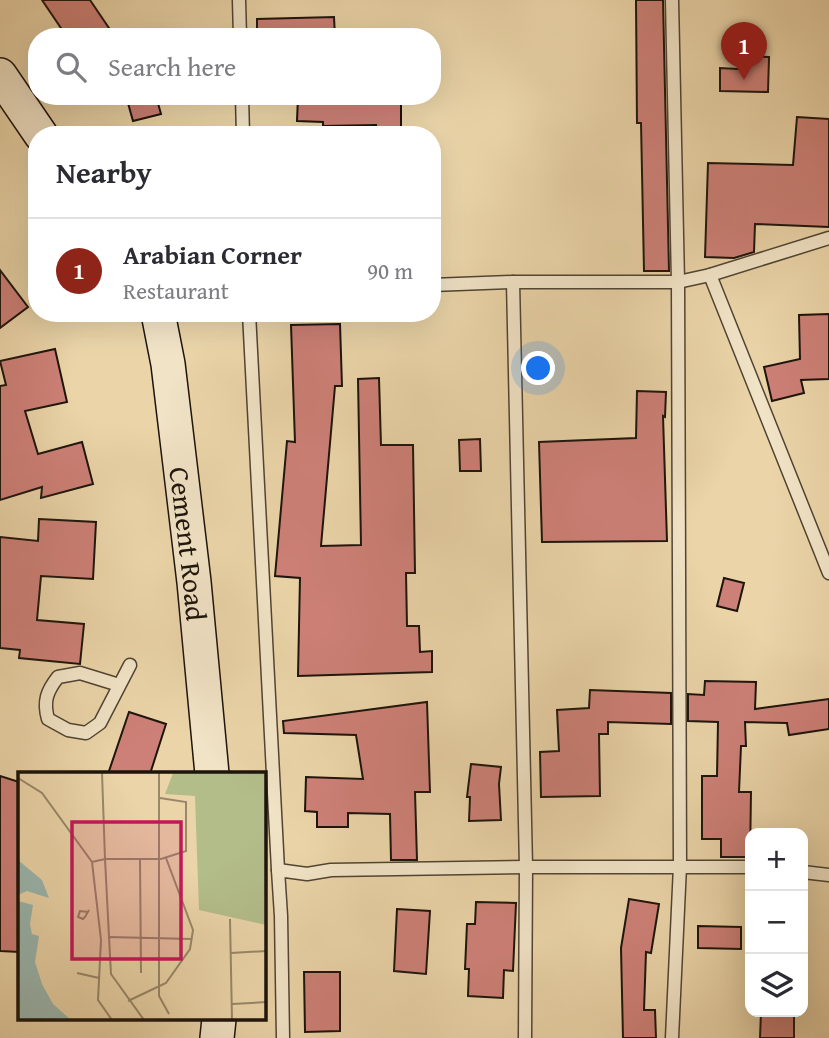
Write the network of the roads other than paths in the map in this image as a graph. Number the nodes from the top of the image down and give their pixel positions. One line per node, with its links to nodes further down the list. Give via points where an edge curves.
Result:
1 (239, 0): 3 (lane)
2 (672, 0): 11 (lane)
3 (240, 28)
4 (0, 75): 6 (main road)
5 (242, 105): 7 (lane)
6 (35, 126)
7 (243, 126)
8 (829, 238): 9 (lane)
9 (710, 275): 11 (lane); 15 (lane)
10 (513, 282): 11 (lane); 12 (lane); 20 (lane)
11 (678, 282): 19 (lane)
12 (441, 285)
13 (160, 322): 18 (main road, Cement Road, via 191,555)
14 (249, 322): 22 (lane)
15 (829, 573)
16 (130, 665): 17 (lane)
17 (119, 685): 17 (lane, via 100,723 86,733 48,719 47,691 58,677 80,673)
18 (212, 772)
19 (680, 866): 20 (lane); 21 (lane); 29 (lane)
20 (526, 867): 22 (lane, via 307,874); 28 (lane)
21 (745, 867)
22 (278, 870): 27 (lane)
23 (808, 873): 24 (lane)
24 (829, 875)
25 (219, 1020): 26 (main road)
26 (217, 1038)
27 (283, 1038)
28 (525, 1038)
29 (672, 1038)

